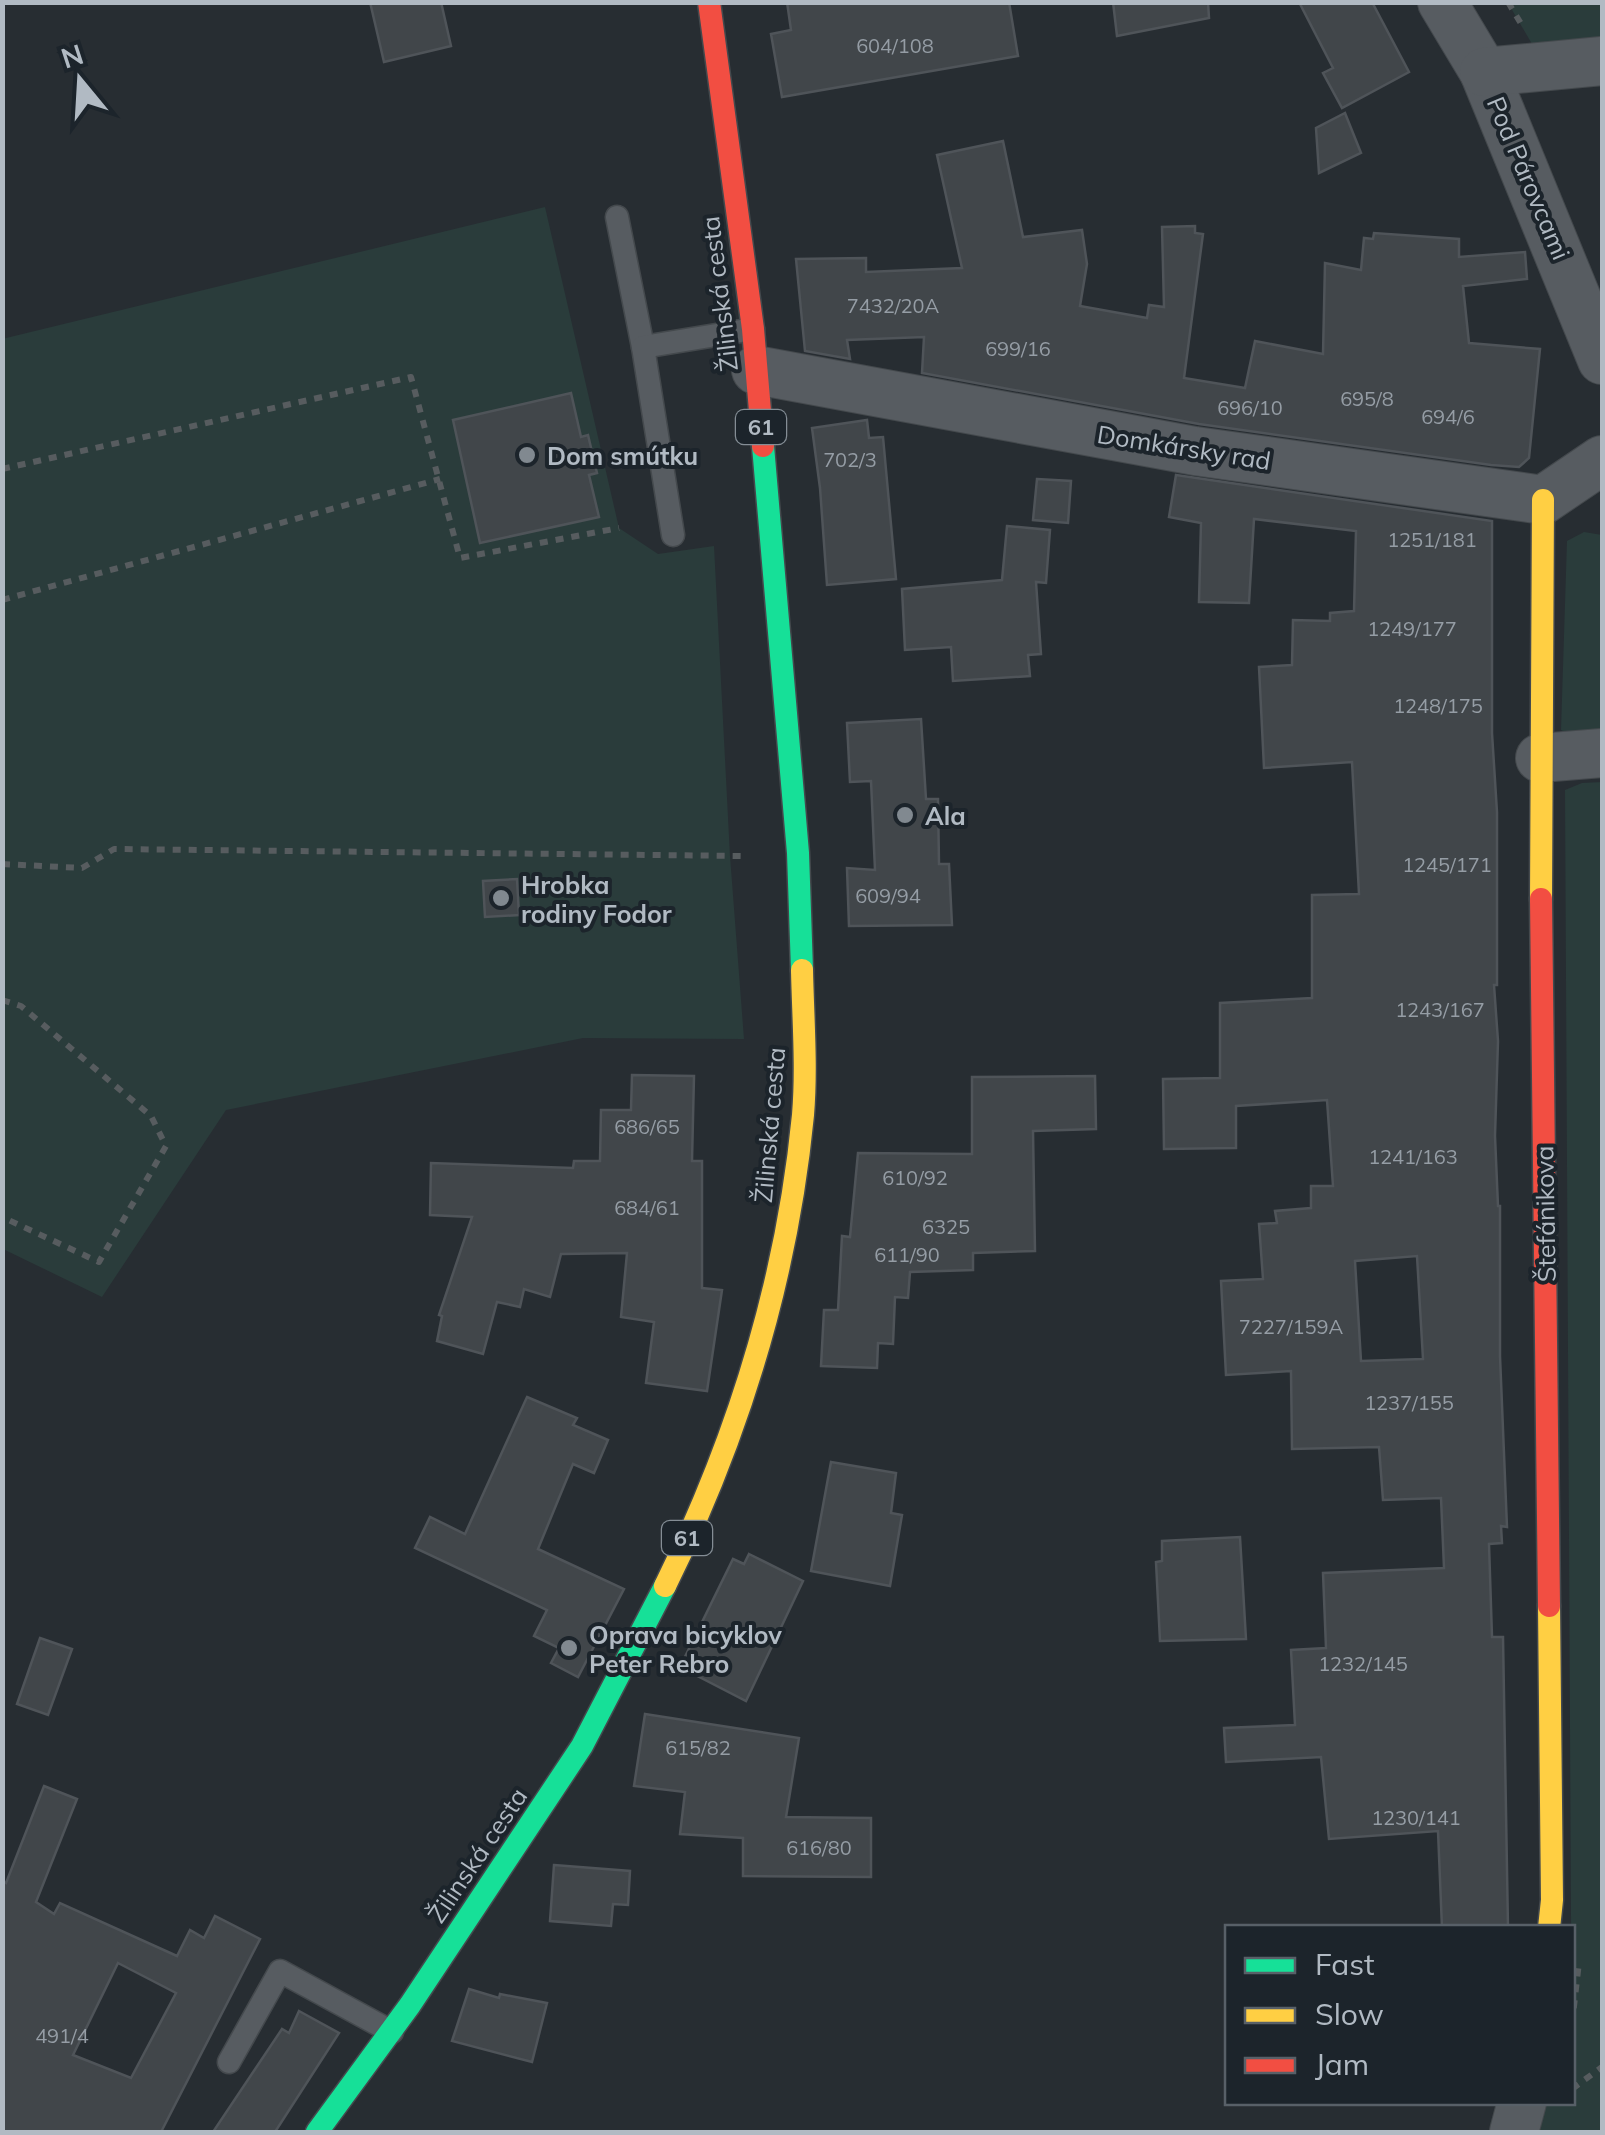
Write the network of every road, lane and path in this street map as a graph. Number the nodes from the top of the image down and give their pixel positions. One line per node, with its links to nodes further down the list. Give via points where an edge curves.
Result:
1 (709, 2): 7 (main road, Žilinská cesta / 61)
2 (1442, 2): 4 (street, Pod Párovcami)
3 (1602, 61): 4 (street)
4 (1484, 72): 8 (street, Pod Párovcami)
5 (617, 216): 6 (lane)
6 (643, 347): 7 (lane); 14 (lane)
7 (754, 350): 12 (street, Domkársky rad, via 1194,451); 23 (main road, Žilinská cesta / 61, via 797,835 804,1001 803,1113 786,1231 755,1365 674,1569 582,1746)
8 (1602, 360)
9 (1602, 460): 12 (street)
10 (2, 469): 11 (path, via 411,378)
11 (440, 479): 13 (path, via 460,558); 15 (path)
12 (1543, 500): 17 (main road, Štefánikova)
13 (619, 528)
14 (673, 535)
15 (2, 600)
16 (1602, 752): 17 (street)
17 (1540, 758): 22 (main road, Štefánikova)
18 (743, 856): 19 (path, via 114,849 82,868)
19 (2, 864)
20 (2, 1000): 21 (path, via 20,1006 151,1116 166,1146 99,1262)
21 (2, 1216)
22 (1549, 1925)
23 (392, 2032): 24 (lane, via 280,1970); 28 (main road, Žilinská cesta / 61)
24 (229, 2062)
25 (1602, 2067): 26 (path)
26 (1575, 2087)
27 (1521, 2105): 29 (street)
28 (317, 2132)
29 (1514, 2132)

